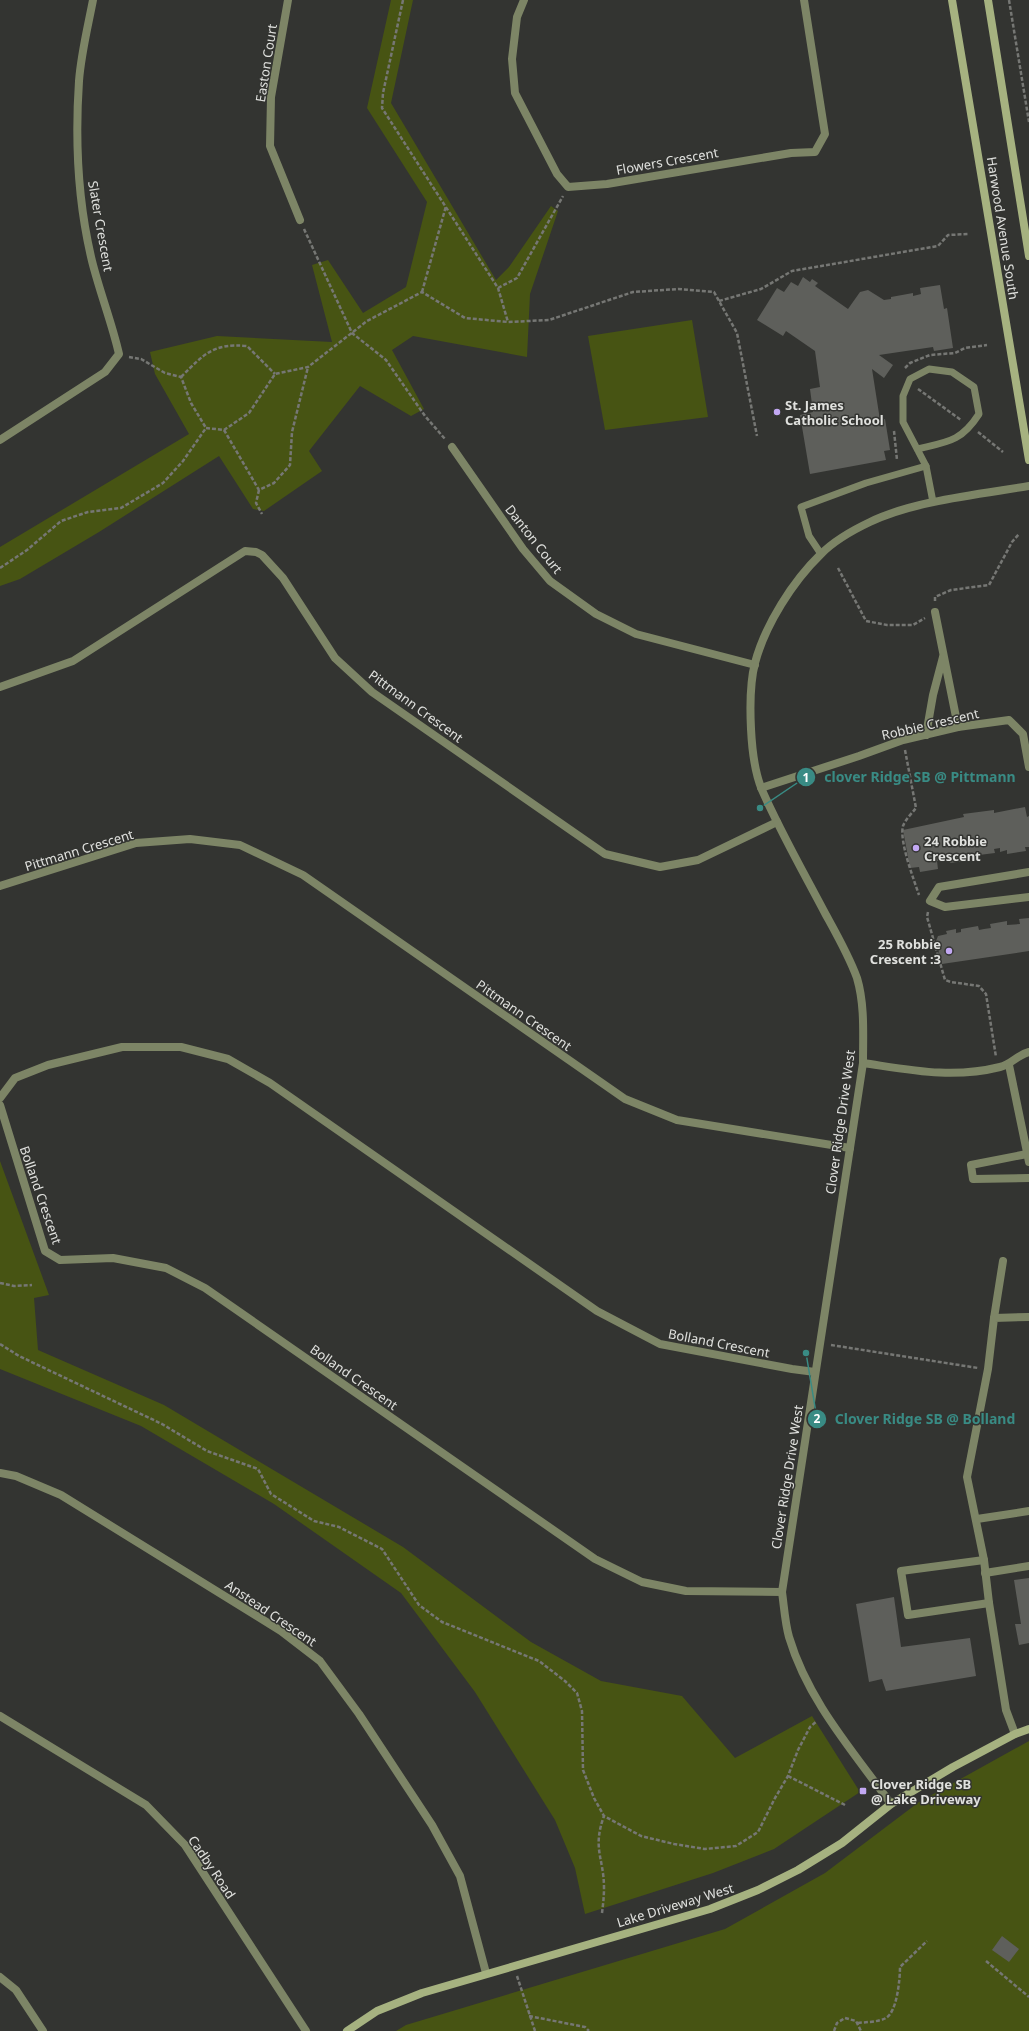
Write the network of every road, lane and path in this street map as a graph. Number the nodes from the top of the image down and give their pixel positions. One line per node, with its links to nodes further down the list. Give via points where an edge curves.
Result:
1 (93, 0): 20 (street, Slater Crescent, via 79,80 78,139 82,201 92,262 112,323)
2 (288, 0): 12 (street, Easton Court, via 271,97 270,146)
3 (403, 0): 11 (path, via 382,108)
4 (524, 0): 10 (street, via 517,17 512,59 516,93 554,168)
5 (804, 0): 10 (street, Flowers Crescent, via 826,134 815,152 606,184)
6 (952, 0): 33 (street, Harwood Avenue South)
7 (988, 0): 14 (street, Harwood Avenue South)
8 (1009, 0): 9 (path)
9 (1029, 122)
10 (568, 187): 15 (path, via 517,278)
11 (446, 206): 15 (path); 16 (path)
12 (300, 220): 19 (path)
13 (969, 234): 17 (path, via 948,235 938,246 792,271 761,289)
14 (1029, 256)
15 (498, 288): 18 (path)
16 (422, 292): 18 (path, via 465,318); 19 (path, via 380,313)
17 (719, 300): 18 (path, via 714,292 678,289 633,292 549,320); 28 (path, via 738,332)
18 (508, 322)
19 (352, 332): 21 (path); 30 (path, via 386,360 425,416)
20 (119, 354): 23 (path, via 141,359 165,373); 29 (street, via 106,372)
21 (308, 367): 22 (path); 36 (path, via 292,432 290,465 274,483)
22 (275, 374): 23 (path, via 247,346 230,344 205,353); 27 (path, via 249,413)
23 (181, 377): 26 (path, via 191,403)
24 (909, 382): 25 (path); 25 (lane, via 929,369 952,372 974,387 979,414); 31 (lane, via 903,396 903,422)
25 (971, 427): 31 (lane, via 952,441); 32 (path)
26 (206, 428): 27 (path); 41 (path, via 183,461 163,483 121,508 88,512 61,521 27,550)
27 (224, 430): 36 (path)
28 (757, 436)
29 (0, 440)
30 (452, 447): 45 (street, Danton Court, via 523,549 550,581 596,614 636,634)
31 (917, 449): 34 (lane)
32 (1003, 452)
33 (1029, 460)
34 (926, 466): 37 (lane); 40 (lane, via 866,483 801,507 809,536)
35 (1029, 486): 37 (street, Clover Ridge Drive West)
36 (259, 490): 38 (path, via 256,503)
37 (933, 502): 40 (street, Clover Ridge Drive West, via 870,522)
38 (262, 514)
39 (1019, 534): 43 (path, via 989,585 940,594 935,597)
40 (821, 554): 45 (street, Clover Ridge Drive West, via 801,576 774,618)
41 (0, 568)
42 (838, 568): 43 (path, via 866,621 887,625 913,625)
43 (935, 612): 44 (street)
44 (943, 656): 47 (street); 48 (street)
45 (755, 665): 50 (street, Clover Ridge Drive West, via 751,714 752,751)
46 (0, 687): 51 (street, Pittmann Crescent, via 73,661 246,551 256,552 262,555 283,578 335,658 372,692 605,854 660,867 698,860)
47 (958, 727): 48 (street, Robbie Crescent); 49 (street, Robbie Crescent, via 1009,720 1023,734)
48 (926, 735): 50 (street, Robbie Crescent, via 903,740)
49 (1029, 767)
50 (761, 788): 51 (street, Clover Ridge Drive West)
51 (777, 822): 56 (street, Clover Ridge Drive West, via 857,978 863,1006)
52 (1029, 872): 54 (street, via 939,887 930,901 945,907)
53 (0, 886): 60 (street, Pittmann Crescent, via 136,843 190,839 240,845 303,876 625,1099 677,1120)
54 (1029, 897)
55 (1029, 1052): 57 (street, via 1021,1054)
56 (863, 1063): 57 (street, via 943,1074 964,1074); 60 (street, Clover Ridge Drive West)
57 (1009, 1065): 61 (street)
58 (0, 1098): 72 (street, Bolland Crescent, via 15,1078 48,1065 122,1047 181,1047 228,1059 270,1083 596,1311 660,1344)
59 (0, 1105): 79 (street, Bolland Crescent, via 45,1251 60,1260 113,1258 166,1268 205,1288 595,1559 642,1582 686,1591)
60 (850, 1148): 69 (street, Clover Ridge Drive West)
61 (1028, 1154): 62 (street); 63 (street, via 971,1165 973,1179)
62 (1029, 1162)
63 (1029, 1178)
64 (1003, 1261): 68 (street)
65 (0, 1283): 66 (path, via 14,1286)
66 (32, 1285)
67 (1029, 1317): 68 (street)
68 (994, 1318): 71 (street)
69 (820, 1343): 71 (path); 72 (street, Clover Ridge Drive West)
70 (0, 1344): 88 (path, via 19,1356 162,1424 207,1451 258,1469 271,1494 314,1521 339,1527 382,1549 419,1606 442,1622 539,1661 565,1681 576,1693 582,1711 583,1770)
71 (988, 1369): 75 (street, via 967,1477)
72 (816, 1372): 79 (street, Clover Ridge Drive West)
73 (0, 1473): 93 (street, Anstead Crescent, via 16,1476 61,1495 281,1631 320,1661 359,1714 432,1825 460,1876)
74 (1029, 1511): 75 (street)
75 (977, 1519): 76 (street)
76 (984, 1560): 78 (street); 80 (street, via 901,1571 908,1615)
77 (1029, 1566): 78 (street)
78 (985, 1573): 80 (street)
79 (782, 1592): 81 (street, Clover Ridge Drive West, via 788,1636 801,1671)
80 (989, 1603): 84 (street, via 1006,1710)
81 (826, 1715): 85 (path, via 810,1727); 86 (street, Clover Ridge Drive West)
82 (0, 1716): 99 (street, Cadby Road, via 146,1805 185,1845)
83 (1029, 1729): 84 (street, Lake Driveway West)
84 (1015, 1734): 86 (street, Lake Driveway West)
85 (788, 1776): 87 (path); 88 (path, via 758,1832 736,1846 705,1849 674,1844 641,1836)
86 (891, 1804): 92 (street, Lake Driveway West, via 842,1843 798,1870 758,1890 710,1910)
87 (845, 1805)
88 (604, 1816): 89 (path, via 598,1832 598,1852 604,1887)
89 (602, 1913)
90 (927, 1941): 97 (path, via 900,1967 893,2010 886,2018)
91 (986, 1961): 95 (path)
92 (513, 1965): 93 (street, Lake Driveway West); 96 (path)
93 (486, 1973): 100 (street, Lake Driveway West, via 422,1993 377,2011)
94 (0, 1977): 98 (street, via 16,1990)
95 (1029, 1997)
96 (529, 2016): 101 (path); 102 (path, via 585,2027)
97 (858, 2024): 103 (path, via 853,2019 845,2018 837,2023); 104 (path)
98 (43, 2031)
99 (306, 2031)
100 (347, 2031)
101 (535, 2031)
102 (589, 2031)
103 (833, 2031)
104 (861, 2031)

